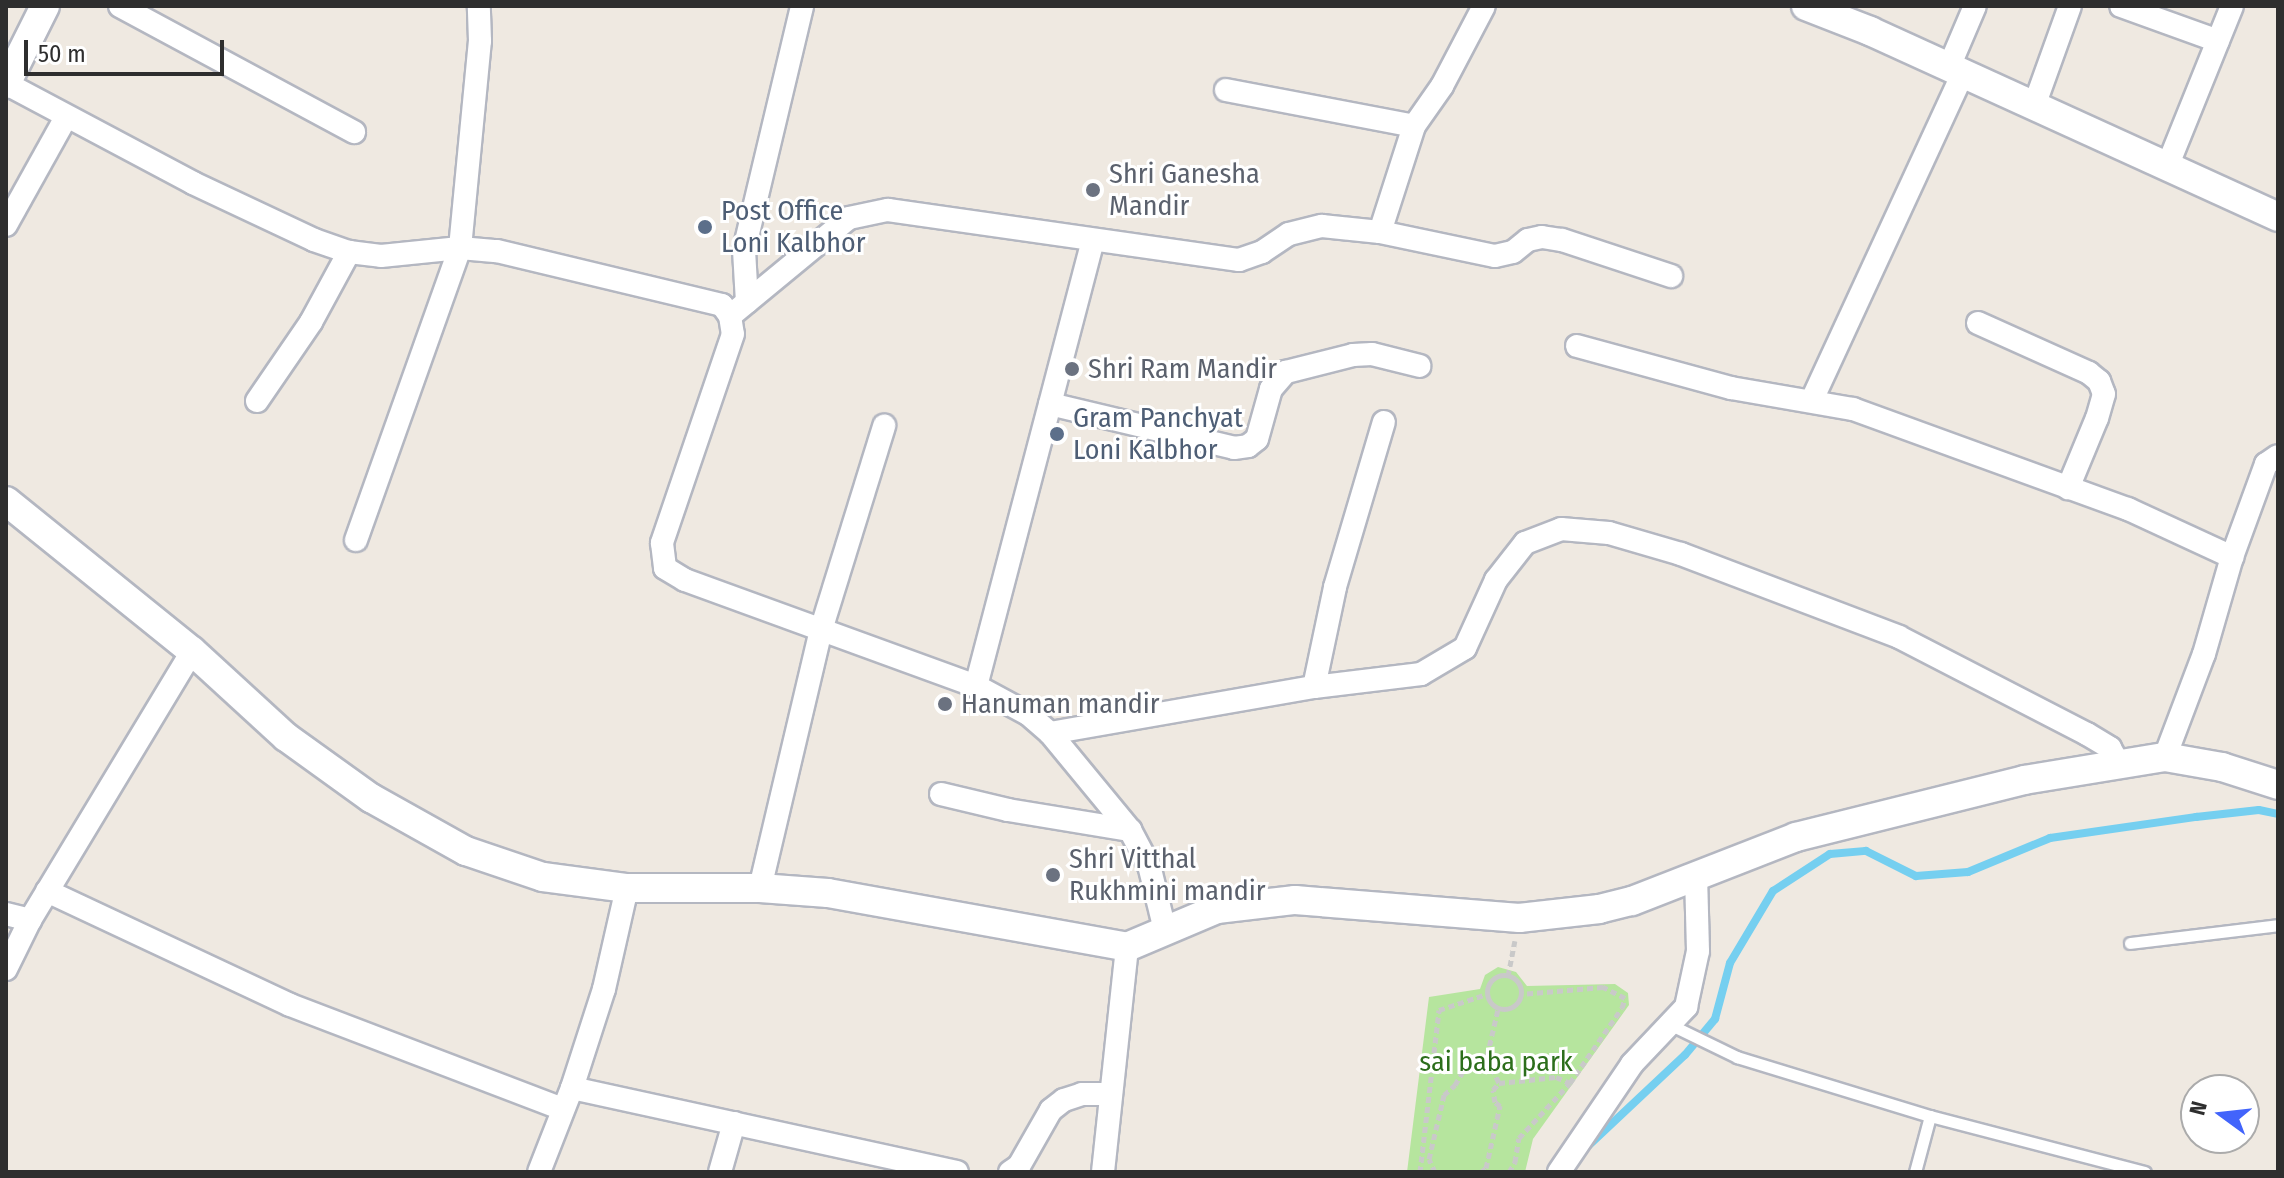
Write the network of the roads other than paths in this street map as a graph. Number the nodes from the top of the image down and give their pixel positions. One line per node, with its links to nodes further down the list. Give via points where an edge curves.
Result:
1 (45, 6): 14 (street)
2 (120, 6): 19 (street)
3 (479, 6): 25 (street)
4 (802, 6): 28 (street, via 744,250)
5 (1484, 6): 18 (street, via 1442,86)
6 (1806, 6): 11 (street)
7 (1975, 6): 13 (street)
8 (2070, 6): 16 (street)
9 (2121, 6): 12 (street)
10 (2232, 6): 12 (street)
11 (1839, 12): 13 (street)
12 (2218, 41): 20 (street)
13 (1956, 70): 16 (street); 32 (street)
14 (7, 84): 17 (street)
15 (1226, 90): 18 (street)
16 (2034, 106): 20 (street)
17 (66, 117): 22 (street); 26 (street, via 220,196)
18 (1414, 126): 23 (street)
19 (354, 132)
20 (2167, 167): 21 (street)
21 (2278, 217)
22 (6, 225)
23 (1380, 232): 24 (street, via 1322,226 1289,234 1239,260); 27 (street, via 1495,256 1513,252 1528,240 1562,240)
24 (1093, 240): 28 (street, via 914,213 867,213 849,218); 34 (street)
25 (460, 248): 26 (street, via 381,256); 28 (street, via 497,251); 40 (street)
26 (349, 252): 33 (street, via 311,322)
27 (1671, 276)
28 (739, 309): 42 (street, via 662,543 665,568)
29 (1978, 323): 38 (street, via 2099,381 2104,394)
30 (1577, 346): 32 (street, via 1731,388)
31 (1420, 366): 34 (street, via 1372,354 1286,372 1271,389 1257,439 1234,448)
32 (1812, 400): 38 (street, via 1853,409)
33 (257, 401)
34 (1050, 404): 44 (street)
35 (1384, 422): 45 (street, via 1335,587)
36 (884, 426): 42 (street)
37 (2278, 456): 41 (street, via 2266,464)
38 (2068, 488): 41 (street)
39 (6, 501): 43 (street)
40 (356, 540)
41 (2232, 557): 47 (street, via 2204,654)
42 (821, 630): 44 (street); 54 (street)
43 (192, 651): 53 (street, via 286,737 371,798 466,851 543,877); 55 (street)
44 (976, 686): 46 (street, via 1028,714)
45 (1314, 687): 46 (street); 48 (street, via 1421,674 1447,662 1465,648 1496,580 1525,543 1561,529 1609,533 1681,554 1899,637 2087,734 2110,748)
46 (1050, 733): 51 (street)
47 (2165, 757): 48 (street); 49 (street)
48 (2120, 766): 52 (street, via 2024,780 1796,837)
49 (2277, 784)
50 (941, 794): 51 (street)
51 (1130, 830): 59 (street, via 1149,865)
52 (1696, 875): 59 (street, via 1632,901 1557,916 1505,918 1295,900 1217,909); 63 (street, via 1698,951 1686,1007)
53 (627, 888): 54 (street); 64 (street, via 604,989)
54 (760, 888): 61 (street, via 828,893)
55 (47, 891): 57 (street); 66 (street, via 290,1005)
56 (6, 914): 57 (street)
57 (30, 920): 62 (street)
58 (2278, 925): 60 (lane)
59 (1165, 930): 61 (street)
60 (2130, 943)
61 (1127, 947): 65 (street)
62 (6, 969)
63 (1676, 1027): 67 (lane, via 1737,1057); 74 (street, via 1632,1064)
64 (572, 1088): 66 (street); 68 (street)
65 (1111, 1094): 72 (street, via 1082,1094 1051,1110 1019,1166); 73 (street)
66 (563, 1109): 69 (street)
67 (1930, 1116): 75 (lane); 76 (lane)
68 (734, 1123): 70 (street); 71 (street)
69 (539, 1172)
70 (720, 1172)
71 (957, 1172)
72 (1010, 1172)
73 (1103, 1172)
74 (1559, 1172)
75 (1915, 1172)
76 (2145, 1172)

